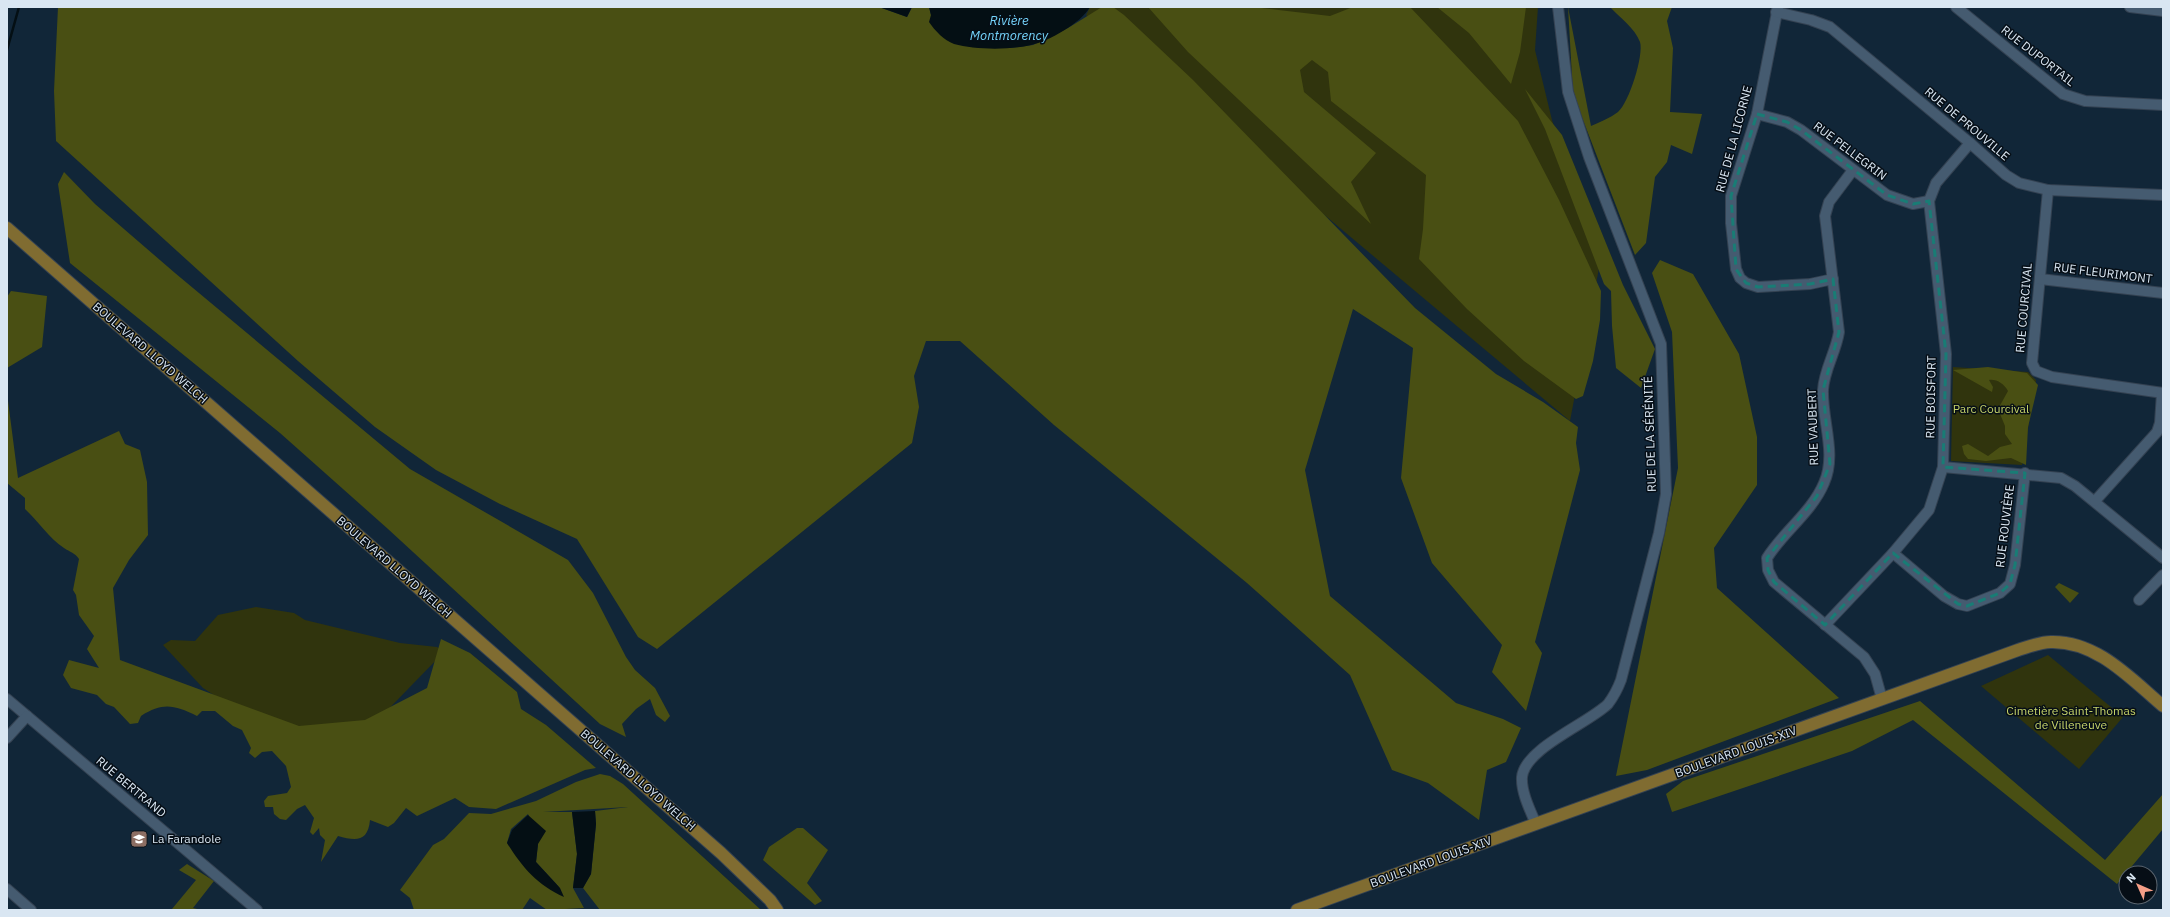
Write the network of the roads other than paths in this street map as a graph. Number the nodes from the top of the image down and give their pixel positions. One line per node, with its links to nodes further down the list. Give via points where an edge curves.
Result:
1 (1558, 7): 31 (street, RUE DE LA SÉRÉNITÉ, via 1568,92 1589,158 1661,344 1666,494 1657,540 1616,694 1607,705 1531,759 1522,776 1524,792)
2 (1956, 7): 6 (street, RUE DUPORTAIL, via 2063,94 2085,101)
3 (2130, 7): 5 (street)
4 (1777, 9): 7 (street, RUE DE LA LICORNE); 8 (street, RUE DE PROUVILLE, via 1830,27)
5 (2163, 11)
6 (2163, 105)
7 (1757, 114): 9 (street, RUE PELLEGRIN, via 1787,122); 14 (street, RUE DE LA LICORNE, via 1731,196 1736,270 1746,283 1758,287 1810,284)
8 (1970, 142): 10 (street, RUE DE PROUVILLE, via 2006,175 2019,183); 12 (street, RUE BOISFORT, via 1936,183)
9 (1853, 170): 12 (street, RUE PELLEGRIN, via 1887,196 1913,204); 14 (street, RUE VAUBERT, via 1829,202 1826,216)
10 (2048, 190): 11 (street, RUE DE PROUVILLE); 15 (street, RUE COURCIVAL)
11 (2163, 195)
12 (1929, 201): 18 (street, RUE BOISFORT, via 1946,354)
13 (7, 228): 35 (main road, BOULEVARD LLOYD WELCH, via 721,853 770,900)
14 (1833, 279): 25 (street, RUE VAUBERT, via 1839,332 1837,347 1825,376 1823,390 1830,464 1825,482 1817,496 1767,558 1768,570 1774,582)
15 (2040, 279): 16 (street, RUE FLEURIMONT); 17 (street, RUE COURCIVAL, via 2032,363 2036,371 2052,377)
16 (2163, 294)
17 (2162, 393): 20 (street, via 2157,432)
18 (1943, 467): 19 (street); 21 (street, RUE BOISFORT, via 1929,510)
19 (2025, 473): 20 (street, via 2061,478); 21 (street, RUE ROUVIÈRE, via 2015,565 2010,584 2000,593 1967,606 1958,604 1944,596)
20 (2095, 501): 22 (street)
21 (1893, 553): 25 (street, RUE BOISFORT)
22 (2163, 558)
23 (2163, 575): 24 (street)
24 (2139, 600)
25 (1825, 625): 27 (street, RUE VAUBERT, via 1864,657 1875,674)
26 (7, 699): 29 (street, RUE BERTRAND)
27 (1882, 699): 28 (main road, BOULEVARD LOUIS-XIV, via 2018,650 2050,642 2075,644 2095,652); 31 (main road, BOULEVARD LOUIS-XIV)
28 (2163, 706)
29 (27, 716): 30 (street); 34 (street, RUE BERTRAND)
30 (7, 738)
31 (1536, 824): 36 (main road, BOULEVARD LOUIS-XIV)
32 (7, 889): 33 (street)
33 (31, 910)
34 (257, 910)
35 (777, 910)
36 (1297, 910)

